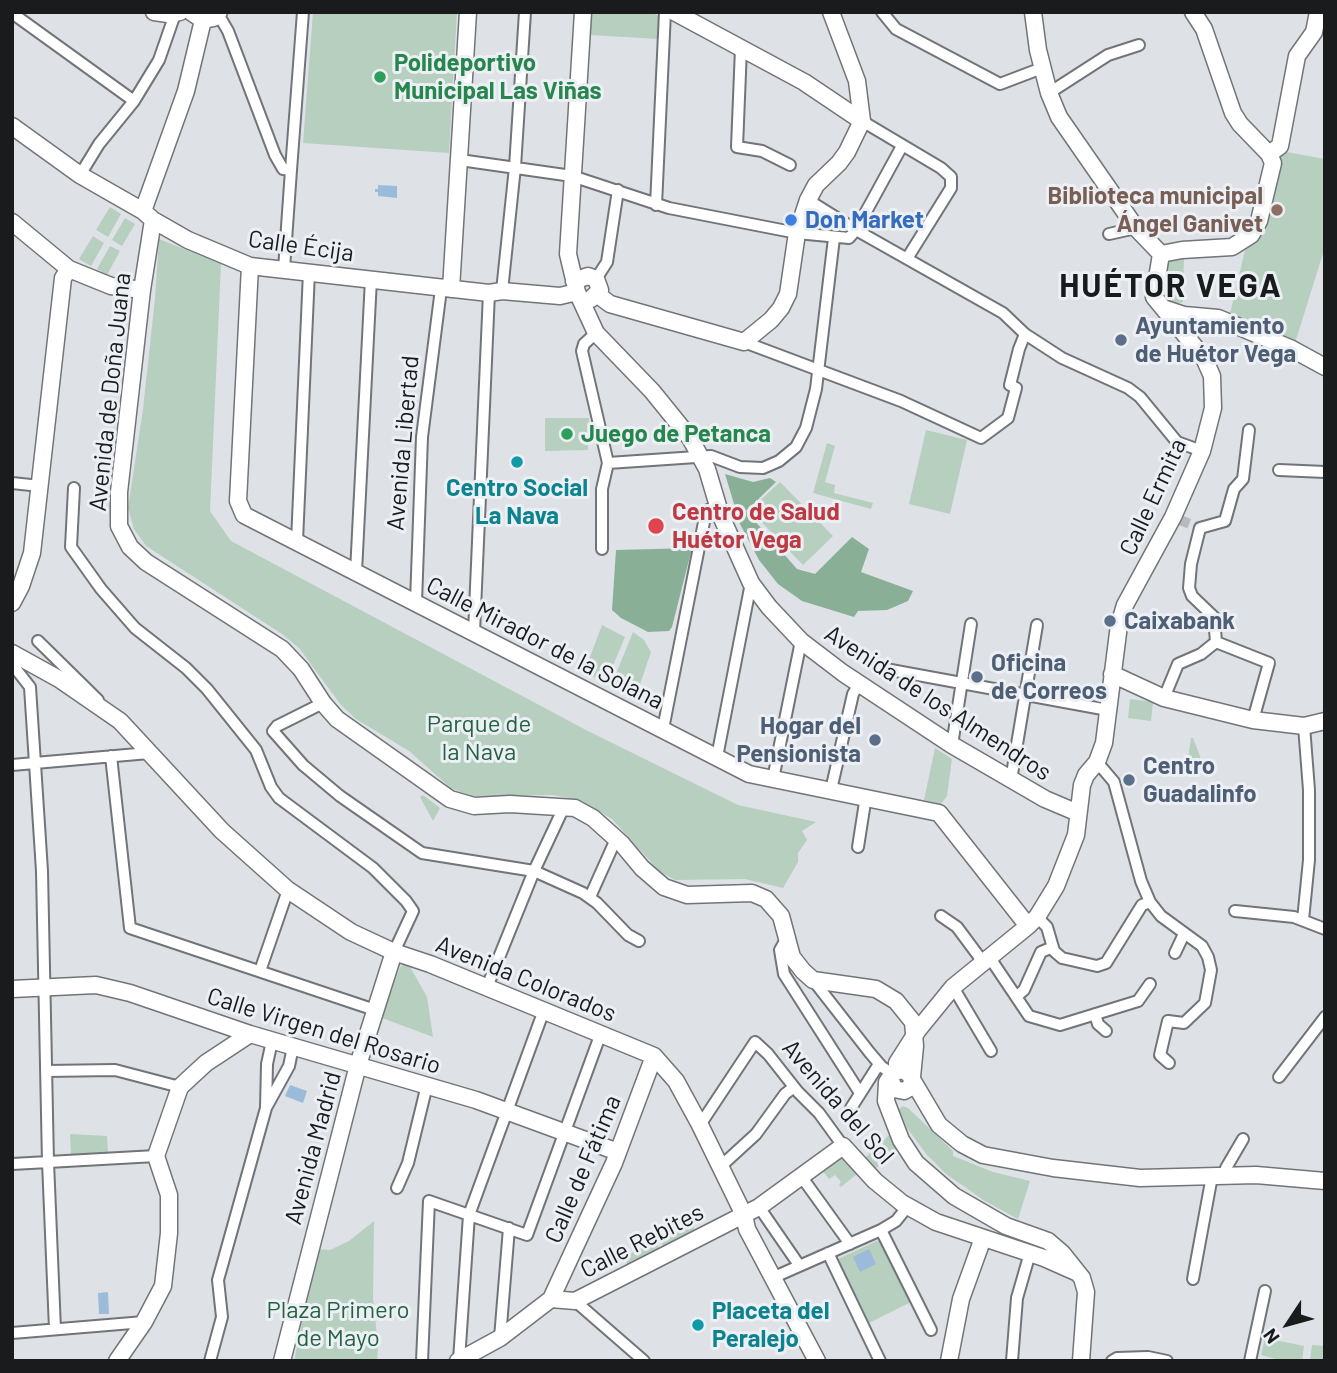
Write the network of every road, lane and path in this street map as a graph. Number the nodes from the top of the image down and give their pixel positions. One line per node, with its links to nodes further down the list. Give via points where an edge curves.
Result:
1 (154, 12): 13 (street)
2 (303, 12): 28 (street)
3 (468, 12): 25 (street, Avenida Libertad)
4 (525, 12): 27 (street)
5 (583, 12): 30 (street, Avenida de los Almendros)
6 (665, 12): 33 (street)
7 (831, 12): 21 (street, via 857,81)
8 (882, 12): 18 (street, via 896,29 1000,84)
9 (1032, 12): 18 (street)
10 (1193, 12): 24 (street, via 1204,29 1233,113)
11 (1318, 12): 15 (street)
12 (12, 13): 20 (street)
13 (198, 14): 20 (street, via 159,60); 28 (street, via 228,31 275,155 283,169); 34 (street, Avenida de Doña Juana, via 186,91)
14 (683, 14): 17 (street)
15 (1319, 34): 24 (street, via 1297,56 1280,146)
16 (1139, 45): 19 (street, via 1108,55)
17 (741, 48): 21 (street); 26 (street, via 737,147 762,151)
18 (1042, 68): 19 (street)
19 (1049, 93): 36 (street, via 1059,117)
20 (134, 102): 29 (street)
21 (862, 121): 23 (street); 32 (street, via 847,152)
22 (12, 127): 29 (street, Calle Écija)
23 (902, 146): 37 (street); 42 (street, via 951,177 951,188)
24 (1269, 154): 41 (street, via 1273,163 1259,221 1251,235 1232,247)
25 (460, 160): 27 (street); 49 (street, Avenida Libertad)
26 (790, 165)
27 (515, 167): 30 (street); 51 (street)
28 (291, 170): 45 (street)
29 (80, 175): 34 (street, Calle Écija)
30 (572, 176): 31 (street); 52 (street, Avenida de los Almendros, via 568,254)
31 (618, 190): 33 (street); 48 (street, via 607,262)
32 (808, 200): 37 (street); 38 (street)
33 (656, 205): 38 (street)
34 (148, 215): 43 (street, Calle Écija, via 188,240); 50 (street, Avenida de Doña Juana)
35 (12, 222): 44 (street)
36 (1136, 228): 39 (street); 41 (street)
37 (856, 230): 40 (street, via 849,238); 42 (street)
38 (797, 233): 40 (street); 56 (street, via 785,301 771,320)
39 (1109, 234)
40 (834, 238): 58 (street)
41 (1161, 254): 53 (street, via 1154,297)
42 (908, 257): 55 (street, via 1003,313)
43 (250, 266): 45 (street, Calle Écija); 69 (street, Calle Mirador de la Solana, via 238,501 244,515)
44 (69, 269): 50 (street, via 111,286); 66 (street, via 63,278)
45 (284, 269): 46 (street, Calle Écija)
46 (309, 272): 47 (street, Calle Écija); 69 (street)
47 (371, 279): 49 (street, Calle Écija); 71 (street)
48 (597, 287): 52 (street); 52 (street, Calle Écija, via 588,276); 56 (street, via 610,304)
49 (446, 289): 51 (street, Calle Écija); 73 (street, Avenida Libertad, via 422,438)
50 (142, 290): 89 (street, Avenida de Doña Juana, via 119,526 130,547 146,562 282,649)
51 (495, 292): 52 (street, Calle Écija, via 560,296); 77 (street)
52 (577, 292): 54 (street, Avenida de los Almendros)
53 (1181, 321): 57 (street, via 1218,318); 60 (street, Calle Ermita, via 1212,376 1213,408)
54 (596, 333): 61 (street, Avenida de los Almendros, via 652,391); 62 (street, via 582,351)
55 (1025, 334): 58 (street, via 1010,385 1016,388 1008,418 981,438); 60 (street, via 1062,358 1128,388 1177,442)
56 (744, 342): 58 (street)
57 (1325, 367)
58 (819, 368): 61 (street, via 806,428 796,447 779,461 762,468)
59 (1249, 429): 80 (street, via 1243,479 1234,489 1225,521 1197,527 1191,565 1189,588 1214,617)
60 (1202, 451): 84 (street, Calle Ermita, via 1176,518 1125,605)
61 (702, 458): 62 (street); 68 (street, Avenida de los Almendros)
62 (608, 463): 70 (street, via 602,489)
63 (1279, 470): 64 (street)
64 (1325, 472)
65 (12, 483): 66 (street)
66 (40, 486): 74 (street, via 32,553)
67 (74, 488): 124 (street, Avenida Madrid, via 71,547 101,589 135,628 207,689 256,750 279,798 373,867 413,911)
68 (718, 506): 72 (street, Avenida de los Almendros); 95 (street, via 708,510 704,522)
69 (297, 541): 71 (street, Calle Mirador de la Solana)
70 (602, 548)
71 (356, 572): 73 (street, Calle Mirador de la Solana)
72 (751, 583): 79 (street, Avenida de los Almendros); 99 (street)
73 (416, 602): 77 (street, Calle Mirador de la Solana)
74 (12, 603)
75 (971, 624): 86 (street)
76 (1037, 625): 87 (street)
77 (474, 632): 95 (street, Calle Mirador de la Solana)
78 (38, 640): 92 (street, Avenida Colorados)
79 (801, 641): 85 (street, Avenida de los Almendros); 103 (street)
80 (1216, 642): 88 (street, via 1178,664); 91 (street, via 1269,663)
81 (12, 653): 92 (street, Avenida Colorados)
82 (12, 664): 101 (street, via 30,687)
83 (880, 668): 86 (street)
84 (1112, 674): 88 (street); 90 (street, Calle Ermita)
85 (859, 684): 96 (street, Avenida de los Almendros); 105 (street)
86 (961, 684): 87 (street); 96 (street)
87 (1025, 696): 90 (street); 104 (street)
88 (1164, 698): 91 (street)
89 (323, 703): 107 (street, Avenida de Doña Juana, via 354,732 450,799 474,806); 111 (street, via 273,730 326,785 422,853)
90 (1108, 710): 100 (street, Calle Ermita)
91 (1253, 720): 94 (street)
92 (120, 721): 97 (street, Avenida Colorados)
93 (1325, 721): 94 (street)
94 (1304, 726): 117 (street, via 1309,860)
95 (663, 729): 99 (street, Calle Mirador de la Solana)
96 (952, 745): 104 (street, Avenida de los Almendros)
97 (149, 753): 98 (street); 112 (street, Avenida Colorados, via 222,831)
98 (111, 756): 101 (street); 127 (street, via 130,928)
99 (717, 757): 103 (street, Calle Mirador de la Solana, via 749,774)
100 (1097, 762): 108 (street, Calle Ermita, via 1082,785); 114 (street, via 1114,782)
101 (35, 763): 102 (street); 130 (street)
102 (12, 765)
103 (773, 779): 105 (street, Calle Mirador de la Solana)
104 (1011, 780): 108 (street, Avenida de los Almendros)
105 (831, 790): 106 (street, Calle Mirador de la Solana)
106 (866, 796): 110 (street); 118 (street, Calle Mirador de la Solana, via 939,813)
107 (564, 807): 109 (street, Avenida de Doña Juana, via 593,818); 111 (street)
108 (1078, 813): 118 (street, Calle Ermita, via 1076,835 1056,886)
109 (616, 839): 113 (street); 121 (street, Avenida de Doña Juana, via 664,887 687,895 752,893 766,900 781,916)
110 (858, 847)
111 (534, 872): 113 (street); 131 (street)
112 (288, 890): 124 (street, Avenida Colorados, via 351,932); 127 (street)
113 (590, 897): 122 (street)
114 (1150, 902): 120 (street); 123 (street, via 1142,905 1106,963 1097,966 1062,958)
115 (1235, 911): 117 (street)
116 (942, 916): 126 (street)
117 (1303, 920): 119 (street)
118 (1033, 922): 123 (street, via 1047,927); 126 (street, Calle Ermita)
119 (1325, 929)
120 (1184, 934): 125 (street); 147 (street, via 1202,946 1210,970 1205,1003 1184,1023 1168,1021 1160,1055)
121 (788, 936): 128 (street, Avenida de Doña Juana, via 792,957); 155 (street, via 780,950 784,974)
122 (639, 941)
123 (1053, 947): 134 (street, via 1041,952)
124 (394, 952): 131 (street, Avenida Colorados); 135 (street, Avenida Madrid)
125 (1175, 953)
126 (986, 960): 132 (street, Calle Ermita); 134 (street)
127 (260, 971): 135 (street)
128 (813, 979): 142 (street, via 876,989 896,1001 913,1021); 151 (street)
129 (1150, 984): 137 (street, via 1138,1002)
130 (44, 986): 133 (street, Calle Virgen del Rosario); 141 (street, Calle Virgen del Rosario, via 96,985); 149 (street)
131 (487, 987): 136 (street, Avenida Colorados)
132 (953, 987): 142 (street, Calle Ermita); 145 (street)
133 (12, 989)
134 (1017, 996): 137 (street, via 1029,1016 1060,1025)
135 (375, 1010): 148 (street, Avenida Madrid)
136 (544, 1010): 140 (street, Avenida Colorados); 158 (street)
137 (1095, 1014): 139 (street)
138 (1325, 1017): 150 (street)
139 (1106, 1031)
140 (601, 1033): 146 (street, Avenida Colorados); 160 (street)
141 (250, 1034): 143 (street, Calle Virgen del Rosario); 153 (street)
142 (915, 1034): 151 (street, Calle Ermita, via 897,1063)
143 (272, 1041): 144 (street, Calle Virgen del Rosario); 156 (street)
144 (293, 1047): 148 (street, Calle Virgen del Rosario); 156 (street, via 289,1066)
145 (991, 1051)
146 (654, 1056): 159 (street, Avenida Colorados, via 676,1081); 163 (street, Calle de Fátima)
147 (1169, 1063)
148 (358, 1065): 152 (street, Calle Virgen del Rosario); 195 (street, Avenida Madrid)
149 (46, 1071): 153 (street, via 115,1070); 165 (street)
150 (1279, 1077)
151 (899, 1079): 155 (street); 169 (street, via 925,1101 939,1125 983,1154 1140,1178); 182 (street, via 887,1082 886,1101 916,1163 954,1196 1006,1226 1048,1241)
152 (427, 1086): 158 (street, Calle Virgen del Rosario); 171 (street)
153 (180, 1087): 164 (street)
154 (794, 1087): 159 (street, Avenida del Sol, via 755,1042); 162 (street, Avenida del Sol); 167 (street, via 756,1134)
155 (860, 1093): 157 (street)
156 (266, 1108): 194 (street, via 218,1280 222,1317)
157 (851, 1108)
158 (507, 1111): 160 (street, Calle Virgen del Rosario); 174 (street)
159 (700, 1125): 167 (street, Avenida Colorados)
160 (565, 1132): 163 (street, Calle Virgen del Rosario); 175 (street, via 527,1235)
161 (1243, 1139): 169 (street)
162 (843, 1146): 168 (street, Calle Rebites); 172 (street, Avenida del Sol, via 875,1181)
163 (618, 1152): 186 (street, Calle de Fátima)
164 (156, 1156): 165 (street); 188 (street, via 169,1195 169,1233 163,1286)
165 (48, 1162): 166 (street); 189 (street)
166 (12, 1164)
167 (720, 1167): 173 (street, Avenida Colorados)
168 (801, 1176): 173 (street, Calle Rebites); 178 (street)
169 (1219, 1176): 170 (street); 184 (street)
170 (1325, 1181)
171 (397, 1188)
172 (908, 1206): 176 (street); 177 (street, Avenida del Sol, via 936,1222)
173 (751, 1211): 181 (street); 183 (street, Avenida Colorados, via 747,1229); 187 (street, Calle Rebites)
174 (469, 1215): 175 (street); 196 (street, via 429,1202); 197 (street)
175 (509, 1228): 192 (street)
176 (881, 1230): 178 (street); 190 (street)
177 (983, 1238): 180 (street, Avenida del Sol); 201 (street, via 961,1299)
178 (850, 1244): 179 (street)
179 (828, 1253): 181 (street); 200 (street)
180 (1030, 1254): 182 (street, Avenida del Sol); 202 (street, via 1017,1298)
181 (799, 1265): 183 (street)
182 (1078, 1273): 203 (street, via 1086,1292)
183 (772, 1278): 199 (street, Avenida Colorados)
184 (1193, 1279)
185 (1265, 1291): 206 (street)
186 (551, 1299): 187 (street, Calle Rebites); 192 (street)
187 (575, 1301): 198 (street)
188 (144, 1322): 189 (street); 193 (street)
189 (55, 1329): 191 (street)
190 (931, 1330)
191 (12, 1333)
192 (500, 1338): 197 (street)
193 (117, 1361)
194 (210, 1361)
195 (282, 1361)
196 (422, 1361)
197 (458, 1361)
198 (644, 1361)
199 (817, 1361)
200 (880, 1361)
201 (948, 1361)
202 (1012, 1361)
203 (1081, 1361)
204 (1112, 1361): 205 (street, via 1148,1357)
205 (1167, 1361)
206 (1250, 1361)

